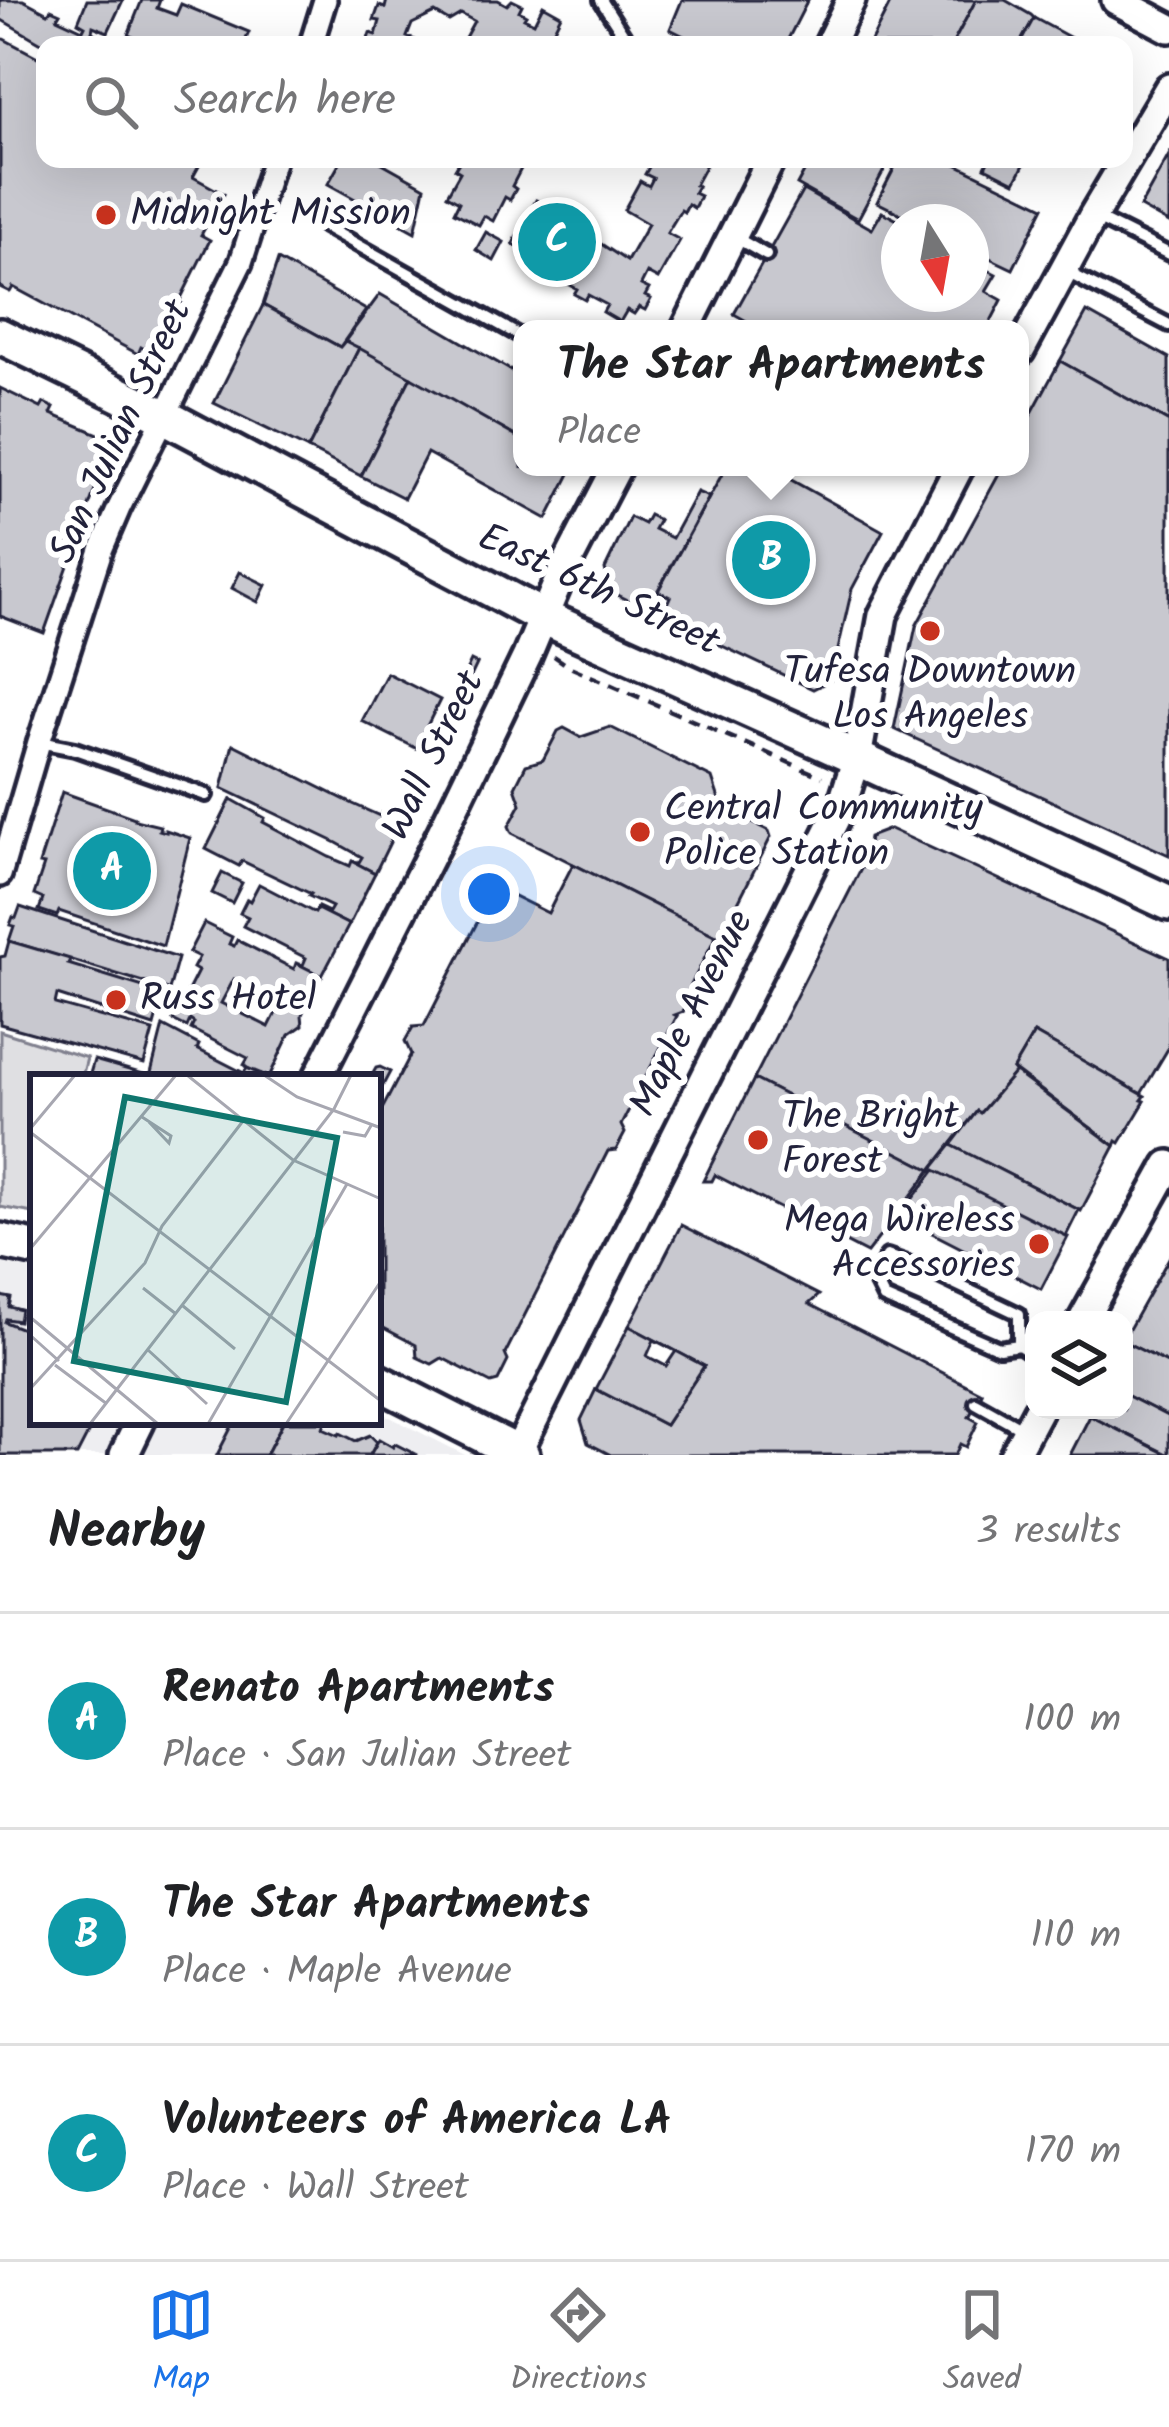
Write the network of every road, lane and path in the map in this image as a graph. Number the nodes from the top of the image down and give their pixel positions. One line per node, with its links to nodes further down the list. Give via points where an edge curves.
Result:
1 (325, 0): 6 (street)
2 (601, 0): 7 (lane)
3 (851, 0): 8 (street)
4 (1117, 0): 5 (street)
5 (1169, 28)
6 (314, 36)
7 (624, 36)
8 (833, 36)
9 (1169, 88): 10 (street)
10 (1133, 149)
11 (271, 168): 25 (street, San Julian Street, via 241,262)
12 (767, 168): 16 (street)
13 (1122, 168): 14 (street)
14 (1093, 216): 18 (lane); 19 (street)
15 (324, 226): 22 (lane)
16 (733, 236): 17 (lane); 20 (street)
17 (766, 254)
18 (1169, 254)
19 (1063, 270): 21 (lane); 23 (street)
20 (691, 320)
21 (1169, 325)
22 (513, 332)
23 (1029, 334)
24 (0, 336): 25 (main road, East 6th Street)
25 (164, 416): 28 (main road, East 6th Street); 30 (street, San Julian Street, via 101,550)
26 (612, 476): 28 (street, Wall Street)
27 (954, 476): 31 (street, Maple Avenue, via 883,615)
28 (543, 617): 31 (main road, East 6th Street); 36 (street, Wall Street)
29 (570, 668): 32 (path)
30 (39, 742): 33 (lane); 34 (street, San Julian Street)
31 (857, 758): 35 (main road, East 6th Street); 47 (street, Maple Avenue, via 842,805)
32 (801, 770)
33 (206, 795)
34 (0, 875)
35 (1169, 903)
36 (320, 1074)
37 (1169, 1165): 40 (street)
38 (0, 1241): 39 (main road)
39 (30, 1247)
40 (1088, 1311)
41 (1019, 1345): 41 (lane, via 999,1348 884,1298 875,1280 887,1256 1018,1314); 42 (lane)
42 (1025, 1349)
43 (381, 1384): 47 (main road)
44 (976, 1403): 46 (lane)
45 (139, 1425): 48 (street)
46 (1026, 1432)
47 (519, 1454)
48 (124, 1455)

